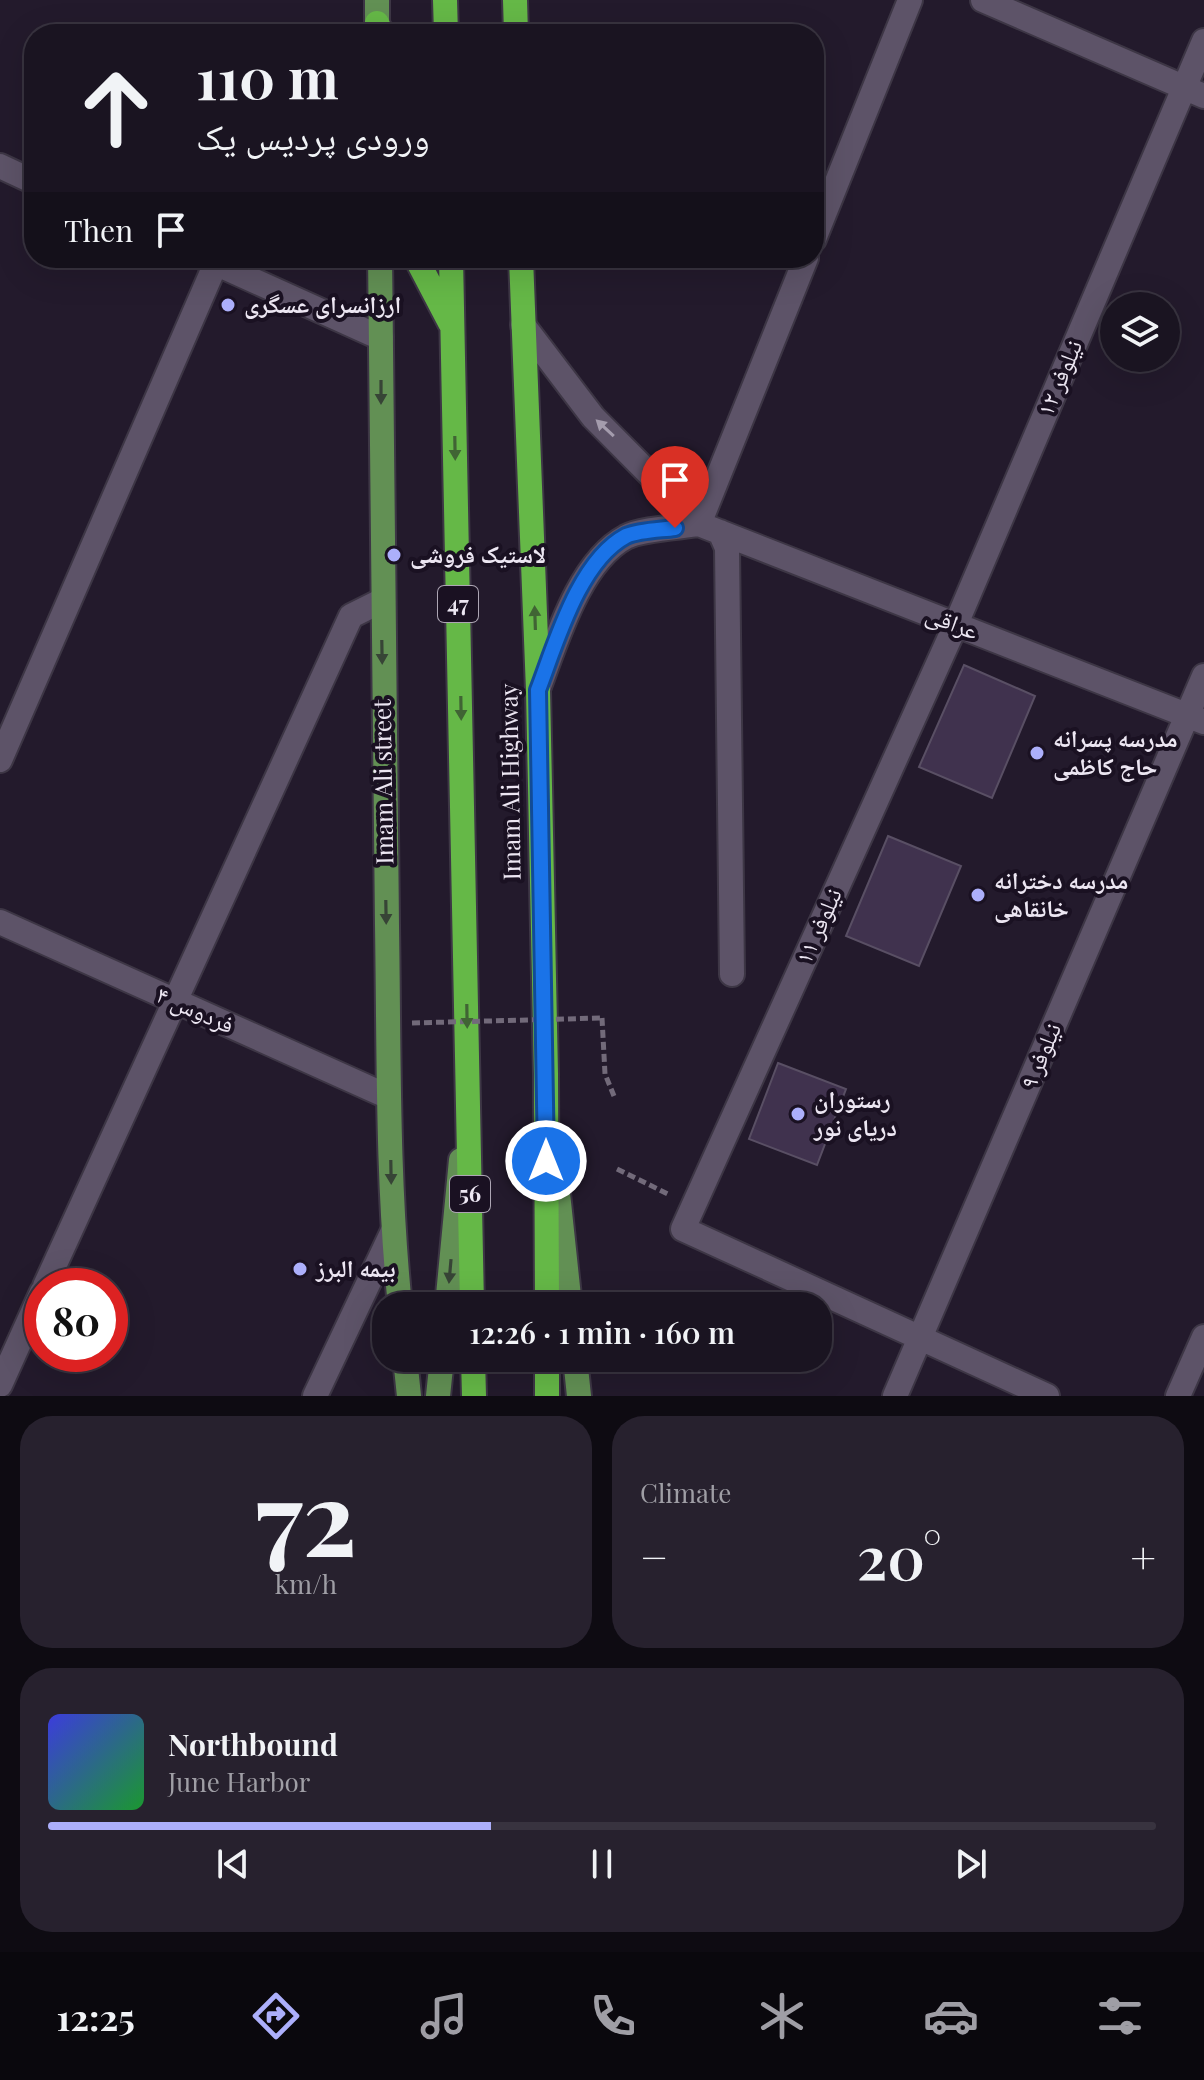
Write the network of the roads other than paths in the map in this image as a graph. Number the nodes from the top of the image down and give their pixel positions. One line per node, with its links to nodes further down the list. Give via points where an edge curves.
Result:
1 (445, 0): 5 (highway)
2 (515, 0): 6 (highway)
3 (910, 0): 11 (street)
4 (983, 0): 8 (street)
5 (446, 24)
6 (516, 24)
7 (1204, 41): 8 (street, نیلوفر ۱۲)
8 (1194, 92): 24 (street, نیلوفر ۱۲)
9 (0, 166): 10 (street)
10 (24, 177)
11 (824, 214)
12 (207, 268): 28 (street)
13 (226, 268): 21 (street)
14 (380, 268): 21 (main road, Imam Ali street)
15 (421, 268): 20 (highway)
16 (451, 268): 20 (highway, Imam Ali Highway / 47)
17 (521, 268): 19 (highway, Imam Ali Highway)
18 (802, 268): 22 (street)
19 (523, 325): 22 (street, one-way to 19, via 593,417); 26 (highway, Imam Ali Highway, one-way to 19)
20 (453, 327): 33 (highway, Imam Ali Highway / 47, one-way to 33)
21 (381, 338): 23 (main road, Imam Ali street, one-way to 23)
22 (709, 528): 24 (street, عراقی); 26 (street, via 628,535 603,553 577,595); 30 (street, via 727,548)
23 (381, 601): 31 (street, via 351,616); 34 (main road, Imam Ali street, one-way to 34)
24 (956, 624): 27 (street, عراقی); 44 (street, نیلوفر ۱۱, via 688,1218)
25 (1204, 676): 27 (street, نیلوفر ۹)
26 (538, 690): 32 (highway, Imam Ali Highway)
27 (1195, 718): 44 (street, نیلوفر ۹)
28 (0, 760)
29 (0, 922): 31 (street, فردوس ۴)
30 (732, 974)
31 (173, 1000): 34 (street, فردوس ۴); 36 (street)
32 (546, 1074): 40 (highway, Imam Ali Highway); 41 (main road)
33 (468, 1082): 38 (main road, 47, one-way to 38); 39 (highway, Imam Ali Highway / 56)
34 (389, 1097): 35 (main road, Imam Ali street, one-way to 35)
35 (393, 1231): 37 (main road, Imam Ali street); 51 (street)
36 (53, 1268)
37 (399, 1292)
38 (448, 1292)
39 (472, 1292)
40 (547, 1292)
41 (569, 1292)
42 (24, 1332): 50 (street)
43 (1204, 1337): 59 (street)
44 (920, 1339): 57 (street, نیلوفر ۹); 58 (street)
45 (406, 1372): 52 (main road)
46 (441, 1372): 53 (main road)
47 (473, 1372): 54 (highway)
48 (547, 1372): 55 (highway)
49 (576, 1372): 56 (main road)
50 (0, 1385)
51 (315, 1396)
52 (409, 1396)
53 (438, 1396)
54 (474, 1396)
55 (547, 1396)
56 (579, 1396)
57 (895, 1396)
58 (1047, 1396)
59 (1178, 1396)

